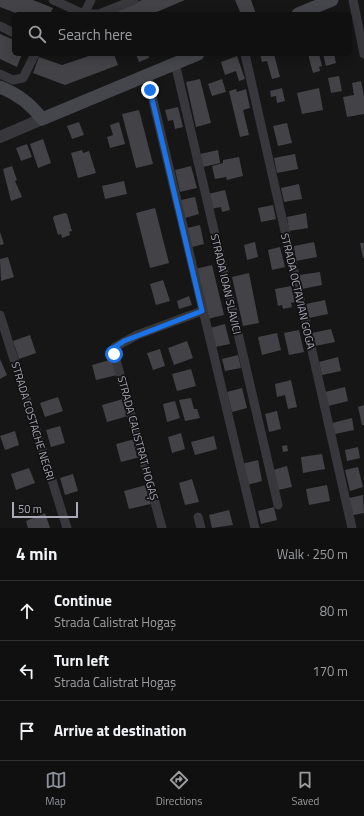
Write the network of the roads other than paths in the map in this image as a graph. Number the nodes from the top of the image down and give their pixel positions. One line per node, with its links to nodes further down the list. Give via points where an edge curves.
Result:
1 (53, 0): 6 (street)
2 (91, 0): 7 (street)
3 (134, 0): 8 (street)
4 (332, 0): 9 (main road)
5 (353, 0): 12 (street)
6 (80, 12)
7 (85, 12)
8 (104, 12)
9 (303, 12)
10 (0, 26): 11 (street)
11 (12, 31)
12 (364, 54)
13 (34, 56): 17 (street, via 23,78 13,80)
14 (193, 56): 16 (main road)
15 (245, 56): 30 (street, STRADA OCTAVIAN GOGA)
16 (175, 63): 18 (main road); 24 (street, STRADA IOAN SLAVICI)
17 (0, 74)
18 (147, 75): 20 (main road); 22 (street)
19 (0, 87): 20 (main road, via 27,102)
20 (42, 119): 21 (street)
21 (0, 137)
22 (202, 311): 27 (street, STRADA CALISTRAT HOGAȘ, via 137,335 115,347 116,360); 29 (street)
23 (0, 315): 26 (street, STRADA COSTACHE NEGRI)
24 (278, 505)
25 (198, 518): 28 (street)
26 (67, 528)
27 (162, 528)
28 (201, 528)
29 (255, 528)
30 (352, 528)

